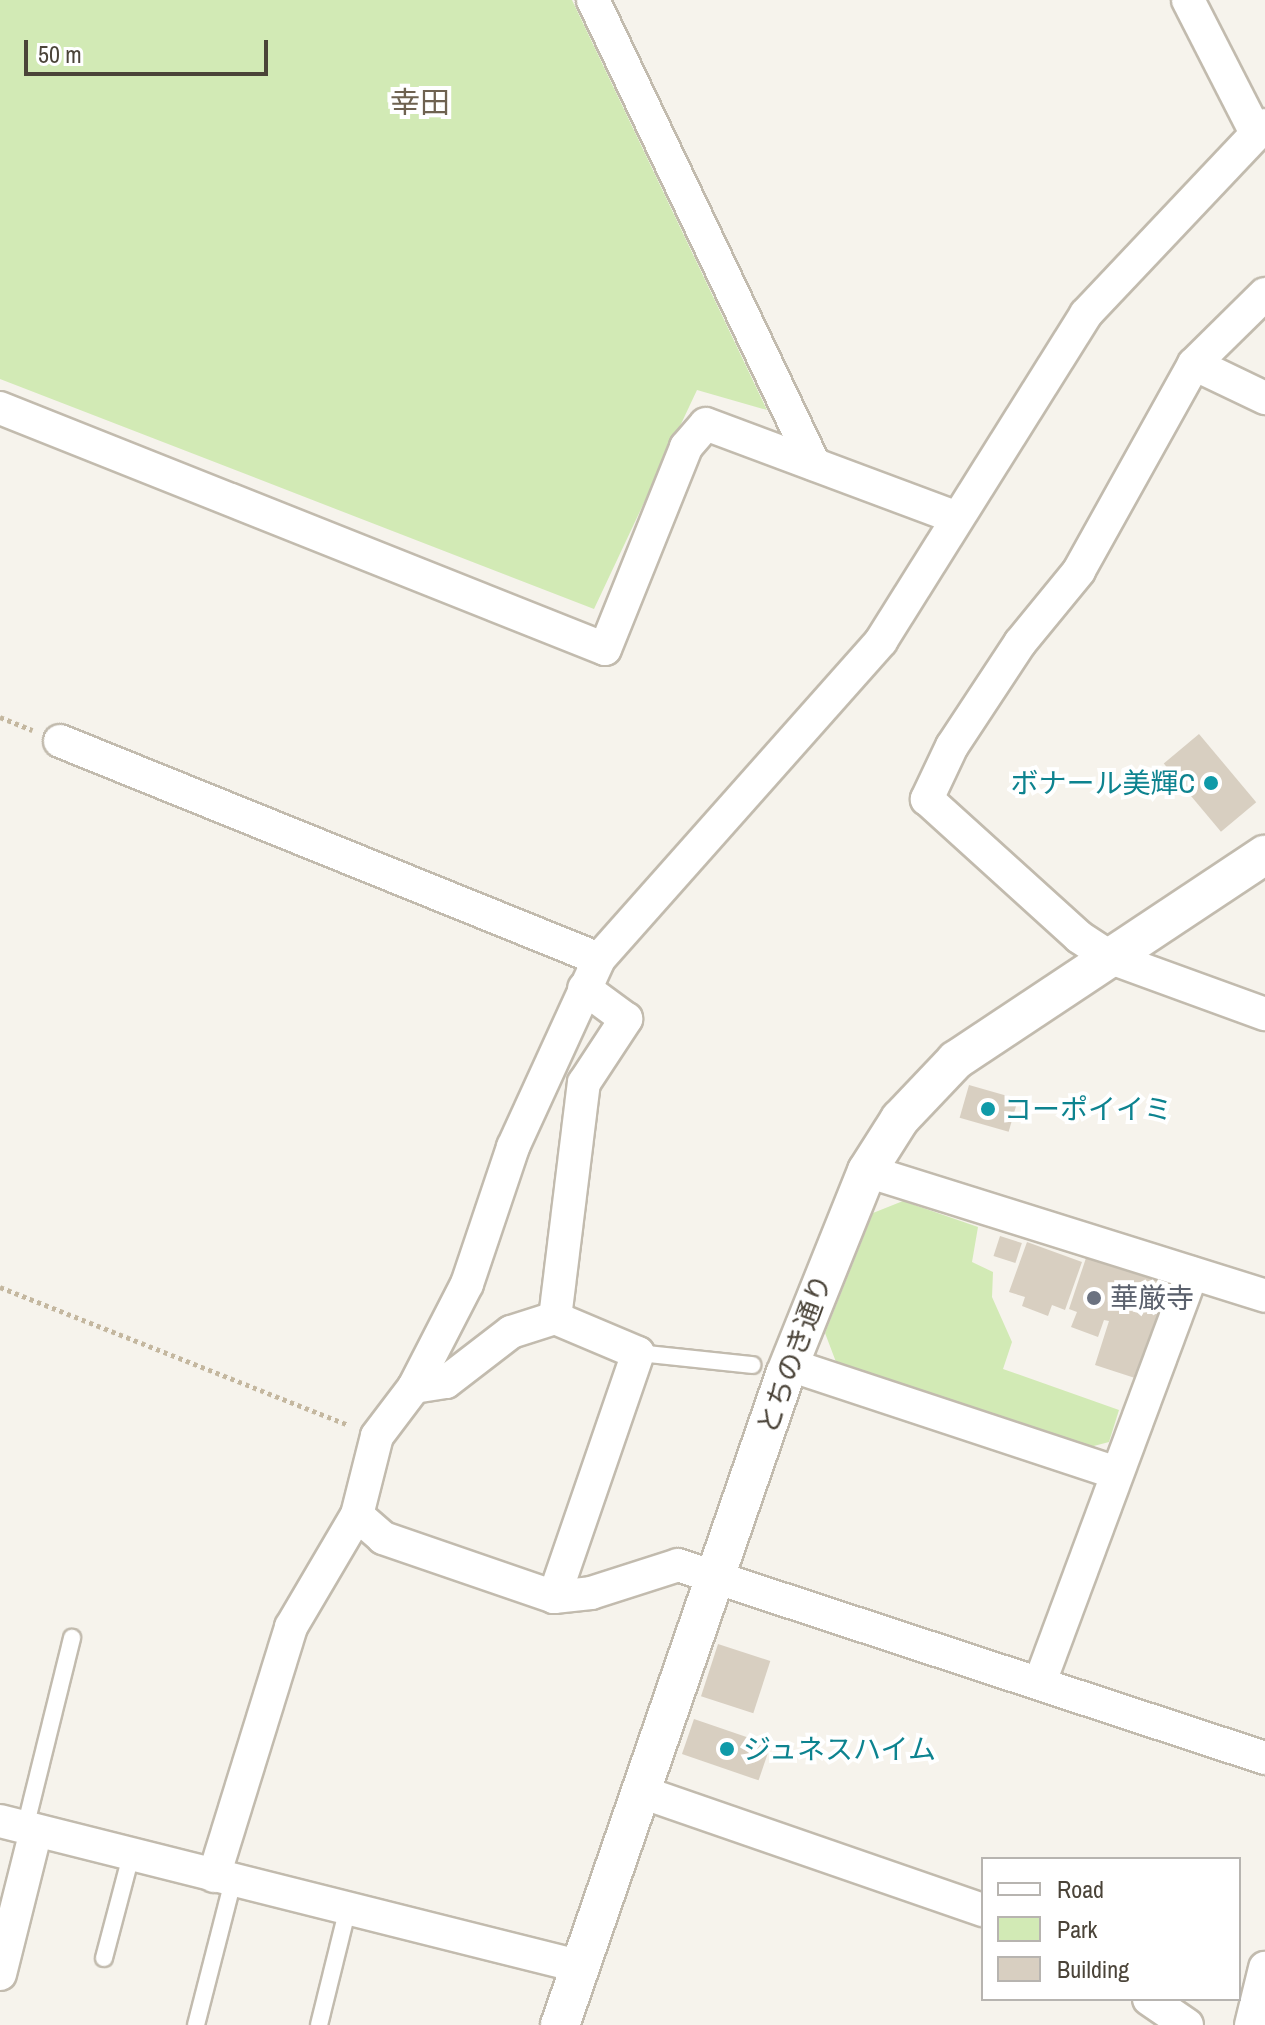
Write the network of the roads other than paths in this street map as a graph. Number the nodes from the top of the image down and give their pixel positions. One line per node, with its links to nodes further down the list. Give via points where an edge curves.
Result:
1 (593, 0): 8 (street)
2 (1188, 0): 3 (street)
3 (1261, 129): 9 (street, via 1086,314)
4 (1265, 294): 5 (street)
5 (1194, 364): 6 (street); 12 (street, via 1079,571 1020,643 952,746 927,799 1079,937)
6 (1265, 398)
7 (0, 408): 8 (street, via 605,649 686,447 706,424)
8 (814, 464): 9 (street)
9 (955, 517): 13 (street, via 881,641)
10 (60, 741): 13 (street)
11 (1265, 855): 12 (street, とちのき通り)
12 (1111, 958): 15 (street); 16 (street, とちのき通り, via 956,1060 900,1119)
13 (599, 959): 14 (street)
14 (584, 988): 19 (street, via 626,1019 584,1083); 23 (street, via 513,1147 467,1284)
15 (1265, 1014)
16 (867, 1171): 17 (street); 22 (street, とちのき通り)
17 (1192, 1273): 18 (street); 24 (street)
18 (1265, 1296)
19 (555, 1318): 20 (street); 23 (street, via 511,1332 446,1382)
20 (638, 1353): 21 (lane); 27 (street)
21 (752, 1365)
22 (790, 1365): 24 (street); 26 (street, とちのき通り)
23 (414, 1387): 25 (street, via 377,1436)
24 (1116, 1473): 29 (street)
25 (357, 1515): 27 (street, via 383,1538); 34 (street, via 291,1627)
26 (716, 1576): 27 (street, via 678,1565 591,1593); 29 (street); 31 (street, とちのき通り)
27 (554, 1597)
28 (72, 1638): 32 (lane)
29 (1040, 1682): 30 (street)
30 (1265, 1758)
31 (639, 1791): 36 (street); 38 (street, とちのき通り)
32 (20, 1827): 33 (street); 40 (street)
33 (131, 1856): 34 (street); 37 (lane)
34 (224, 1878): 35 (street); 42 (lane)
35 (348, 1908): 38 (street); 43 (lane)
36 (981, 1909)
37 (104, 1958)
38 (578, 1966): 44 (street, とちのき通り)
39 (1265, 1968): 46 (street)
40 (0, 1974)
41 (1152, 2001): 45 (street)
42 (196, 2025)
43 (319, 2025)
44 (560, 2025)
45 (1187, 2025)
46 (1251, 2025)

